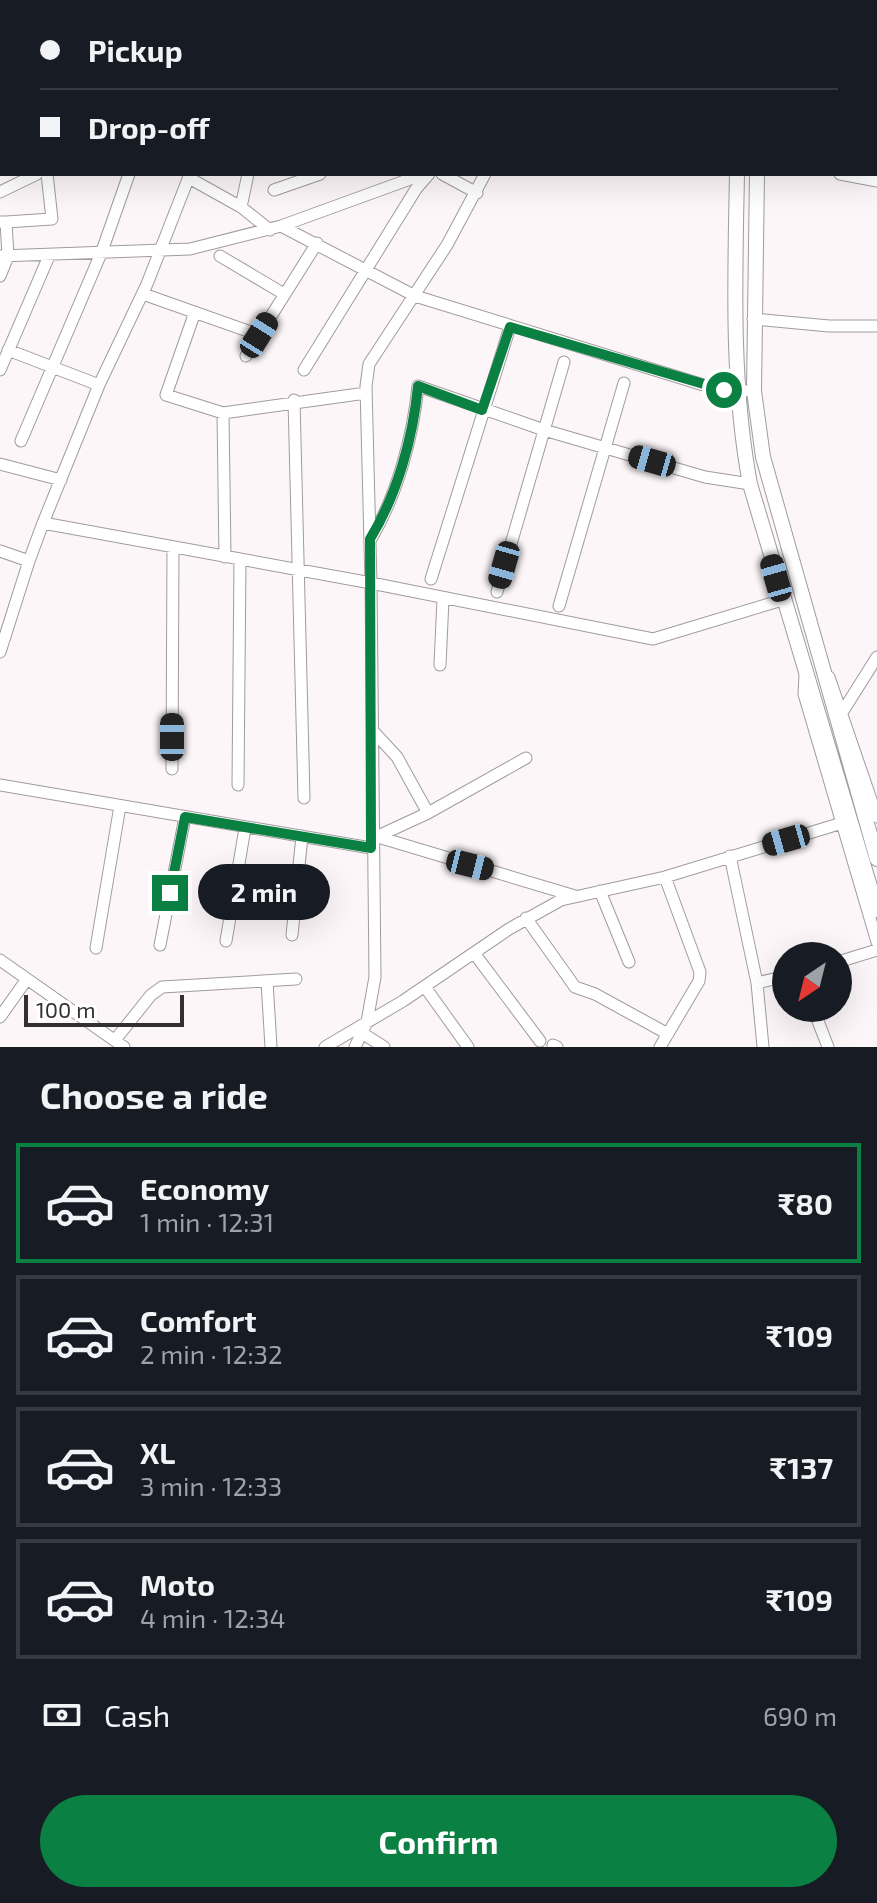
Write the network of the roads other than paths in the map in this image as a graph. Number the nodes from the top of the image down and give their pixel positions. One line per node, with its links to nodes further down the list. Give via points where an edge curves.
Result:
1 (33, 176): 16 (street)
2 (47, 176): 20 (street, via 52,219)
3 (128, 176): 24 (street)
4 (189, 176): 19 (street); 23 (street)
5 (248, 176): 19 (street)
6 (314, 176): 17 (street)
7 (421, 176): 21 (street)
8 (426, 176): 28 (street)
9 (446, 176): 18 (street)
10 (484, 176): 18 (street)
11 (737, 176): 47 (main road)
12 (757, 176): 34 (main road)
13 (851, 176): 15 (street)
14 (0, 178): 16 (street)
15 (877, 181)
16 (5, 190)
17 (274, 190)
18 (477, 193): 32 (street)
19 (241, 207): 21 (street)
20 (3, 222): 25 (street)
21 (276, 228): 22 (street); 23 (street, via 205,247)
22 (317, 243): 28 (street); 31 (street)
23 (161, 250): 24 (street); 30 (street)
24 (102, 251): 26 (street); 41 (street)
25 (4, 256): 26 (street); 29 (street)
26 (49, 256): 38 (street)
27 (220, 256): 31 (street)
28 (366, 270): 32 (street); 43 (street)
29 (0, 276)
30 (143, 294): 33 (street); 45 (street)
31 (284, 294): 37 (street)
32 (415, 296): 36 (street); 48 (street, via 369,364)
33 (195, 312): 37 (street); 51 (street, via 166,395)
34 (753, 319): 35 (street); 46 (main road)
35 (877, 326)
36 (510, 327): 47 (street); 50 (street)
37 (259, 335): 39 (street)
38 (8, 350): 41 (street); 42 (street)
39 (246, 356)
40 (564, 362): 52 (street)
41 (54, 367): 45 (street); 53 (street)
42 (0, 370)
43 (304, 370)
44 (624, 383): 54 (street)
45 (99, 385): 57 (street)
46 (754, 391): 47 (street); 77 (main road, via 768,484)
47 (738, 392): 58 (main road)
48 (366, 393): 49 (street); 60 (street)
49 (294, 400): 51 (street); 66 (street)
50 (482, 410): 52 (street); 60 (street, via 418,386 392,495); 67 (street)
51 (223, 413): 63 (street)
52 (544, 430): 54 (street); 69 (street)
53 (21, 441)
54 (606, 448): 58 (street, via 717,480); 72 (street)
55 (0, 454): 56 (street)
56 (0, 464): 57 (street)
57 (61, 480): 59 (street)
58 (750, 484): 71 (main road)
59 (43, 523): 61 (street); 65 (street)
60 (370, 539): 68 (street)
61 (173, 547): 63 (street); 80 (street)
62 (0, 551): 65 (street)
63 (225, 557): 64 (street)
64 (240, 560): 66 (street); 82 (street)
65 (29, 561): 73 (street)
66 (300, 571): 68 (street); 83 (street)
67 (431, 579)
68 (371, 583): 70 (street); 78 (street)
69 (497, 592)
70 (443, 599): 71 (street, via 653,639); 75 (street)
71 (782, 600): 76 (main road)
72 (559, 606)
73 (0, 652)
74 (877, 657): 77 (street)
75 (440, 665)
76 (805, 675): 88 (street, via 804,694); 97 (main road)
77 (838, 710): 86 (street); 93 (main road)
78 (373, 731): 85 (street, via 397,757); 91 (street)
79 (526, 758): 85 (street)
80 (172, 769)
81 (0, 785): 84 (street)
82 (238, 785)
83 (304, 798)
84 (120, 806): 87 (street); 103 (street)
85 (428, 813): 91 (street)
86 (877, 813)
87 (185, 817): 89 (street); 102 (street)
88 (842, 823): 92 (street); 101 (street)
89 (245, 828): 90 (street); 100 (street)
90 (302, 836): 91 (street); 99 (street)
91 (374, 841): 96 (street); 117 (street, via 375,977)
92 (730, 856): 94 (street); 113 (street)
93 (877, 859)
94 (665, 877): 95 (street); 118 (street, via 700,972)
95 (600, 891): 96 (street); 108 (street)
96 (576, 896): 98 (street)
97 (877, 910)
98 (526, 918): 105 (street); 118 (street, via 575,987)
99 (292, 935)
100 (226, 941)
101 (877, 942)
102 (160, 945)
103 (96, 948)
104 (877, 950): 106 (street)
105 (474, 953): 114 (street); 119 (street)
106 (852, 958)
107 (0, 960): 109 (street)
108 (629, 962)
109 (27, 979): 115 (street); 120 (street)
110 (296, 979): 112 (street)
111 (772, 979): 113 (street)
112 (267, 981): 120 (street, via 162,987 151,995); 121 (street)
113 (757, 983): 127 (street)
114 (425, 987): 117 (street); 125 (street)
115 (0, 1017)
116 (818, 1022): 128 (street)
117 (364, 1027): 122 (street); 123 (street); 124 (street)
118 (668, 1034): 126 (street)
119 (540, 1041)
120 (120, 1044)
121 (271, 1047)
122 (325, 1047)
123 (355, 1047)
124 (384, 1047)
125 (468, 1047)
126 (660, 1047)
127 (763, 1047)
128 (828, 1047)

